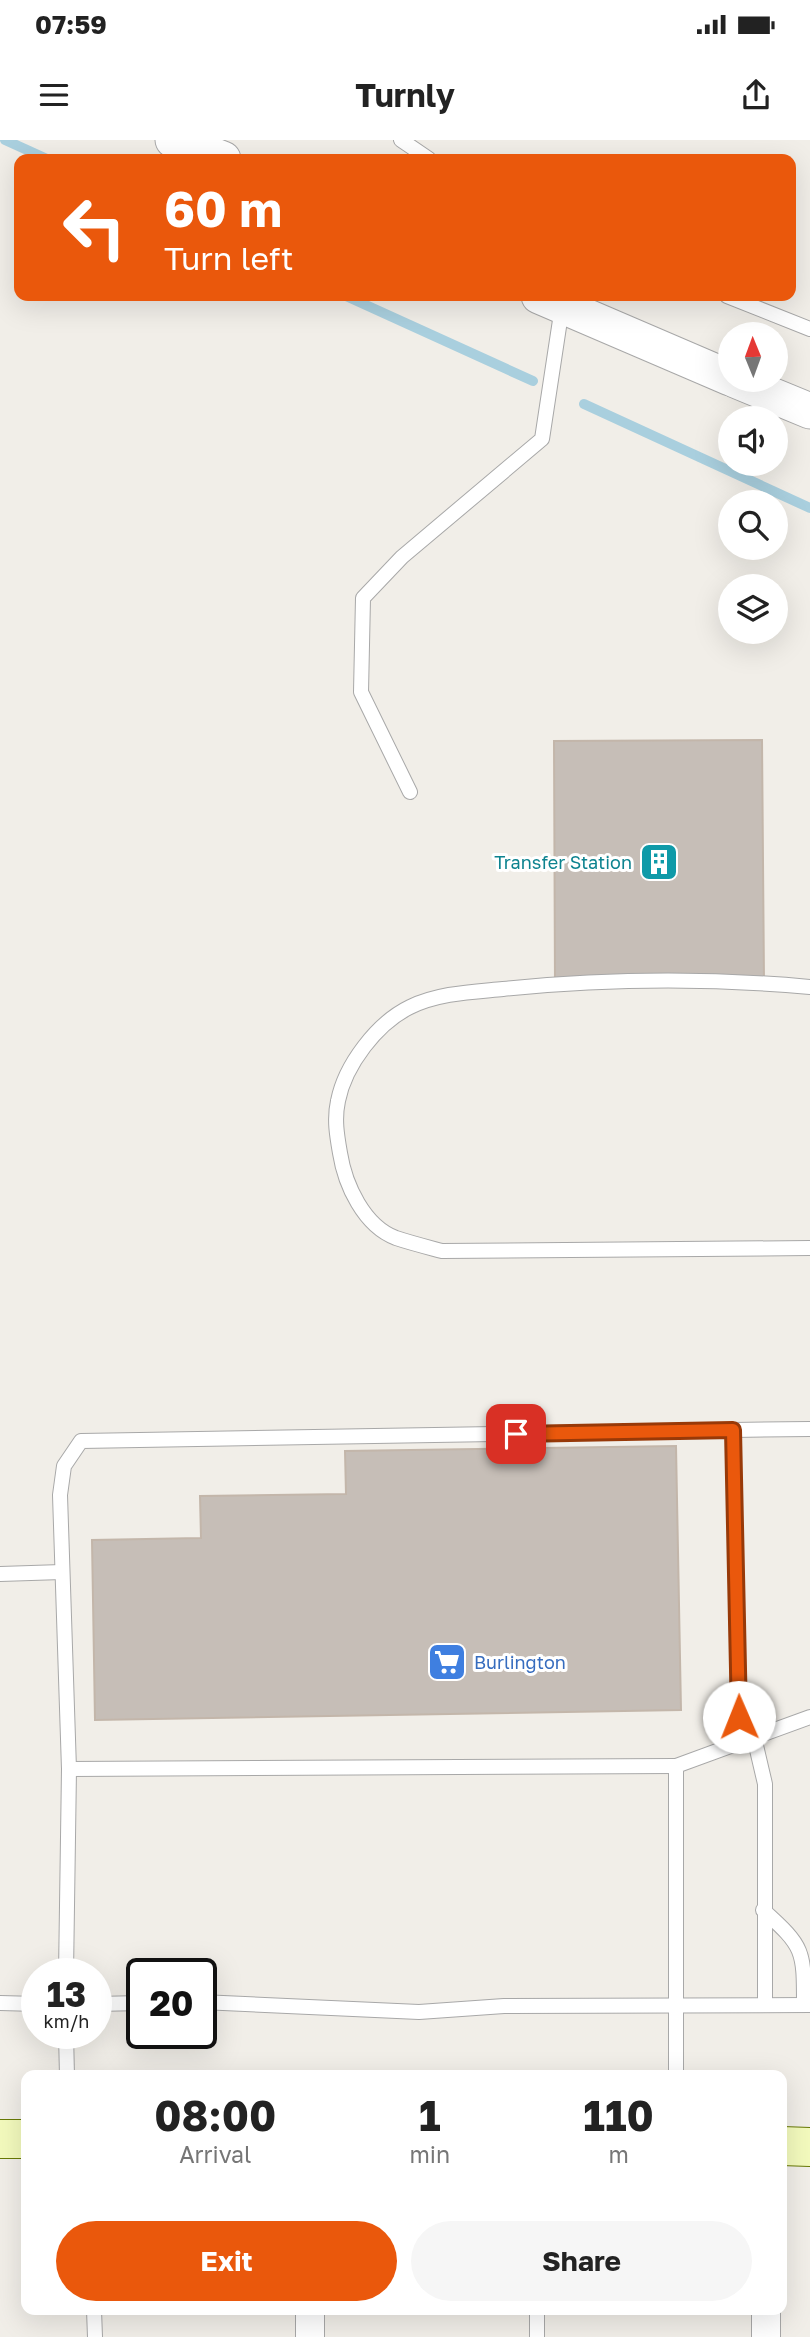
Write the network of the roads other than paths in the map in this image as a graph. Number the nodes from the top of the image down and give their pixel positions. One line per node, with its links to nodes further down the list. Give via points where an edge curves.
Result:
1 (173, 140): 3 (street)
2 (401, 140): 4 (lane)
3 (215, 151)
4 (422, 154)
5 (551, 301): 8 (street); 11 (lane, via 542,439 402,557 363,598 361,692)
6 (739, 301): 7 (lane)
7 (810, 329)
8 (718, 373)
9 (764, 392): 10 (street)
10 (810, 411)
11 (410, 792)
12 (810, 987): 13 (lane, via 555,984 434,998 408,1008 380,1029 352,1064 338,1100 335,1129 343,1171 358,1206 393,1237 442,1251)
13 (810, 1248)
14 (810, 1429): 15 (lane)
15 (733, 1430): 16 (lane, via 81,1441 65,1466 60,1495); 20 (lane)
16 (62, 1572): 17 (lane); 22 (lane)
17 (0, 1574)
18 (810, 1717): 19 (lane)
19 (754, 1737): 20 (lane); 23 (lane, via 765,1784)
20 (739, 1743): 21 (lane)
21 (676, 1766): 22 (lane); 28 (lane)
22 (69, 1769): 24 (lane)
23 (763, 1910): 29 (lane); 30 (lane, via 796,1939)
24 (66, 1958)
25 (217, 2003): 28 (lane, via 419,2011)
26 (0, 2004): 27 (lane)
27 (21, 2004)
28 (676, 2005): 29 (lane); 33 (lane)
29 (765, 2005): 30 (lane)
30 (807, 2005)
31 (66, 2049): 32 (lane)
32 (67, 2070)
33 (676, 2070)
34 (0, 2139): 35 (main road)
35 (21, 2139)
36 (787, 2146): 37 (main road)
37 (810, 2147)
38 (94, 2315): 42 (lane)
39 (310, 2315): 43 (street)
40 (537, 2315): 44 (lane)
41 (765, 2315): 45 (street)
42 (94, 2337)
43 (310, 2337)
44 (537, 2337)
45 (766, 2337)

